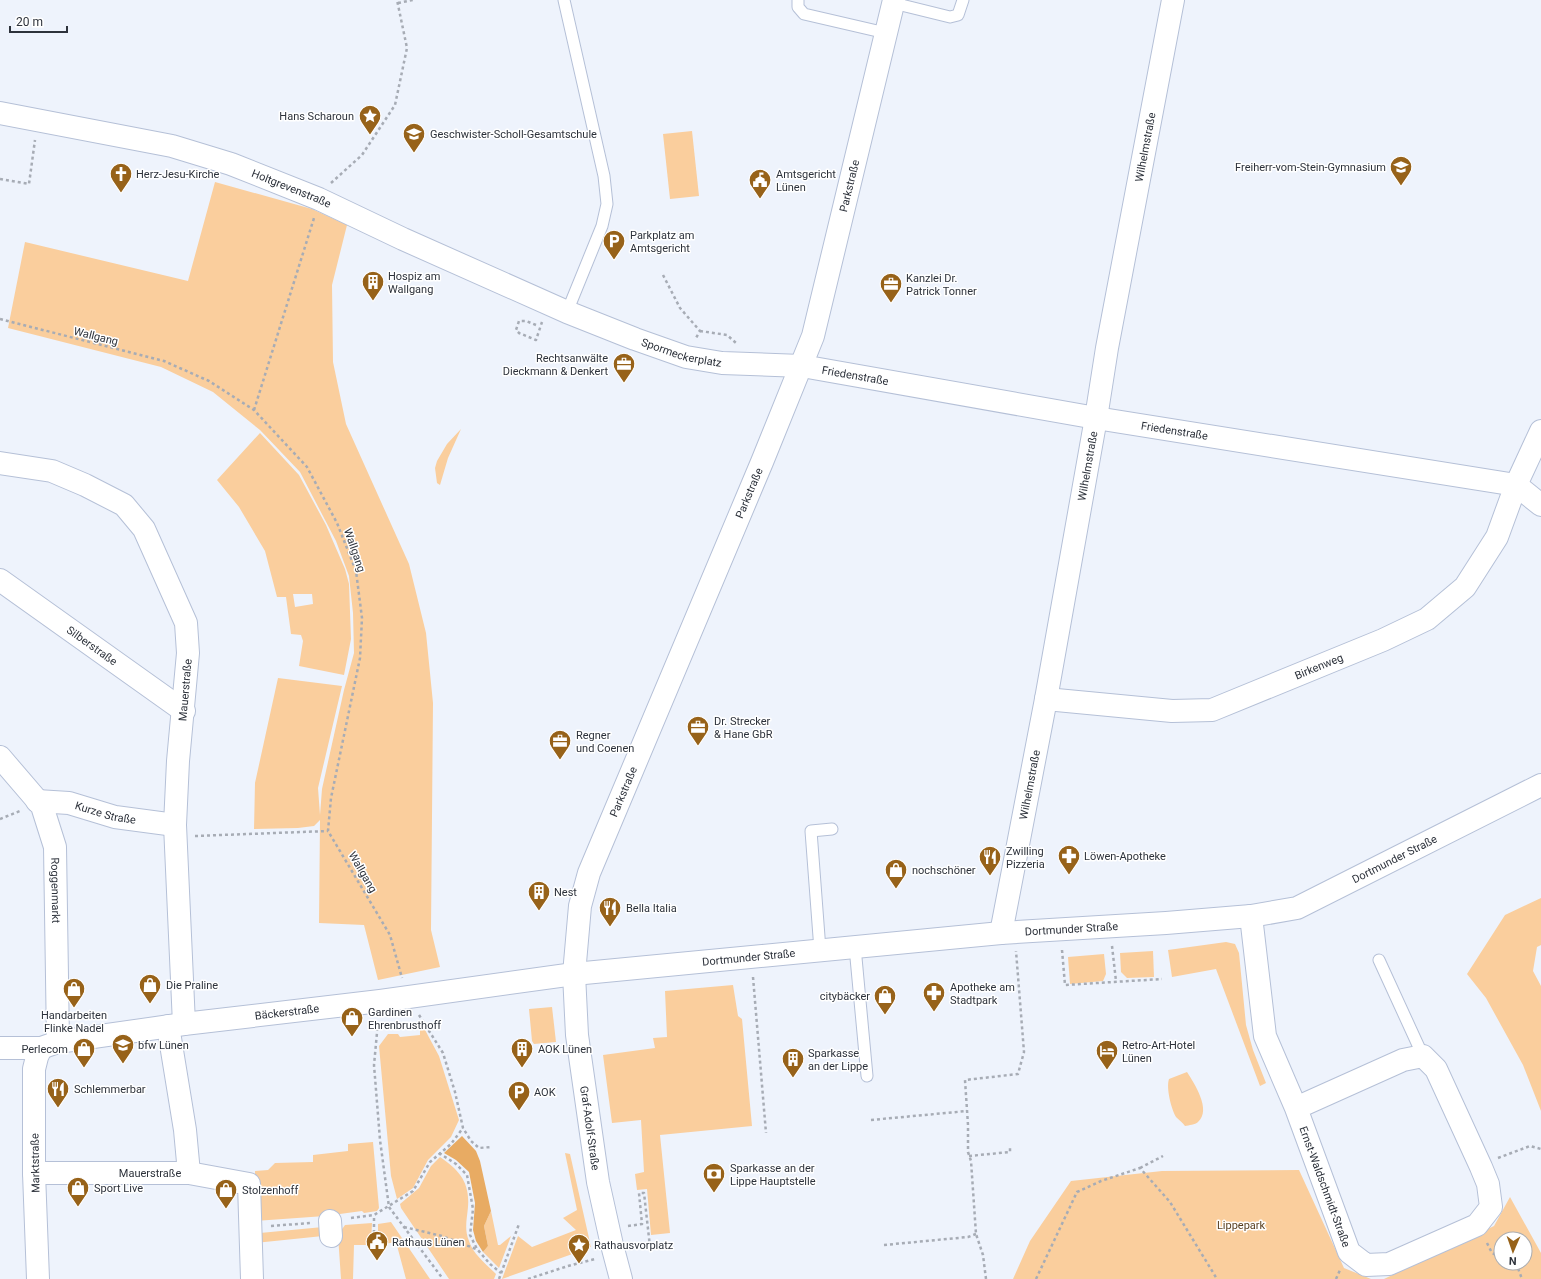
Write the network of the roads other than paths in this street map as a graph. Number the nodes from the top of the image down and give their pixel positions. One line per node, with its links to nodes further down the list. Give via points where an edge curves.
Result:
1 (564, 0): 8 (lane, via 604,176 607,204 598,238)
2 (798, 0): 6 (lane, via 798,7 804,14)
3 (963, 0): 5 (lane, via 958,15 950,17)
4 (1174, 0): 10 (street, Wilhelmstraße, via 1108,341)
5 (893, 1): 6 (street, Parkstraße)
6 (886, 33): 9 (street, Parkstraße, via 813,336)
7 (0, 113): 8 (street, Holtgrevenstraße, via 172,146 231,164 319,199 403,240)
8 (567, 312): 9 (street, Spormeckerplatz, via 686,357 722,363)
9 (802, 366): 10 (street, Friedenstraße); 28 (street, Parkstraße, via 589,873 580,906)
10 (1096, 418): 13 (street, Friedenstraße); 16 (street, Wilhelmstraße)
11 (1541, 431): 13 (street, Birkenweg)
12 (0, 463): 17 (street, Mauerstraße, via 52,471 85,485 124,505 144,529 186,623 188,653)
13 (1516, 485): 14 (street, Friedenstraße); 16 (street, Birkenweg, via 1498,537 1464,587 1427,620 1212,710 1172,711)
14 (1541, 505)
15 (0, 580): 17 (street, Silberstraße)
16 (1046, 699): 24 (street, Wilhelmstraße)
17 (184, 711): 22 (street, Mauerstraße, via 178,761)
18 (0, 757): 20 (street, Roggenmarkt)
19 (1541, 785): 23 (street, Dortmunder Straße, via 1297,908)
20 (38, 800): 22 (street, Kurze Straße, via 69,803); 30 (street, Roggenmarkt, via 55,847)
21 (832, 829): 26 (lane, via 811,831)
22 (175, 831): 29 (street, Mauerstraße)
23 (1251, 916): 24 (street, Dortmunder Straße); 34 (street, Ernst-Waldschmidt-Straße, via 1265,1036)
24 (1008, 933): 25 (street, Dortmunder Straße)
25 (855, 947): 26 (street, Dortmunder Straße); 33 (lane)
26 (820, 950): 28 (street, Dortmunder Straße)
27 (1379, 960): 32 (lane)
28 (574, 974): 29 (street, Bäckerstraße, via 380,1001); 39 (street, Graf-Adolf-Straße, via 576,1035 592,1144 608,1229)
29 (176, 1025): 30 (street, Bäckerstraße); 36 (street, Mauerstraße)
30 (50, 1045): 31 (street, Bäckerstraße); 35 (street, Marktstraße, via 37,1057 34,1069)
31 (0, 1048)
32 (1423, 1056): 34 (street, via 1403,1060); 34 (street, Ernst-Waldschmidt-Straße, via 1436,1069 1481,1167 1488,1184 1492,1207 1477,1225 1389,1264 1366,1266 1349,1252)
33 (867, 1076)
34 (1296, 1108)
35 (34, 1173): 36 (street, Mauerstraße); 37 (street, Marktstraße)
36 (189, 1173): 38 (street, via 249,1184)
37 (38, 1279)
38 (252, 1279)
39 (621, 1279)

